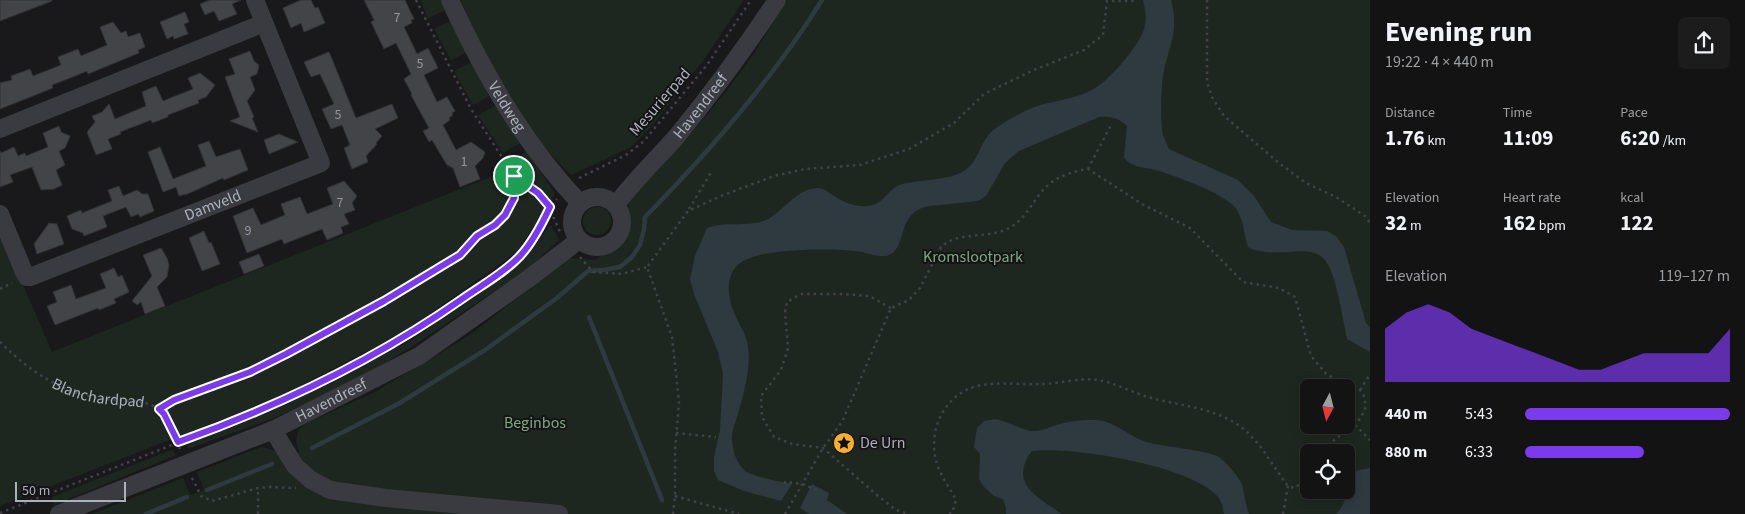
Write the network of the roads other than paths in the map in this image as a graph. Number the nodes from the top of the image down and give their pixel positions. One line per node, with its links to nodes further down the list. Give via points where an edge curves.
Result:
1 (255, 0): 4 (street, Damveld)
2 (450, 0): 6 (street, Veldweg, via 497,92 544,161)
3 (777, 0): 7 (street, Havendreef, via 721,82)
4 (264, 23): 5 (street); 8 (street, Damveld, via 321,163 30,277 26,277)
5 (0, 129)
6 (580, 203): 7 (street, via 594,197); 9 (street, via 572,217 574,234)
7 (616, 205): 9 (street, via 622,229 612,243 595,248)
8 (0, 214)
9 (579, 240): 10 (street, Havendreef, via 419,356)
10 (273, 430): 11 (street, Havendreef); 12 (street, via 295,466 330,490)
11 (59, 514)
12 (560, 514)

